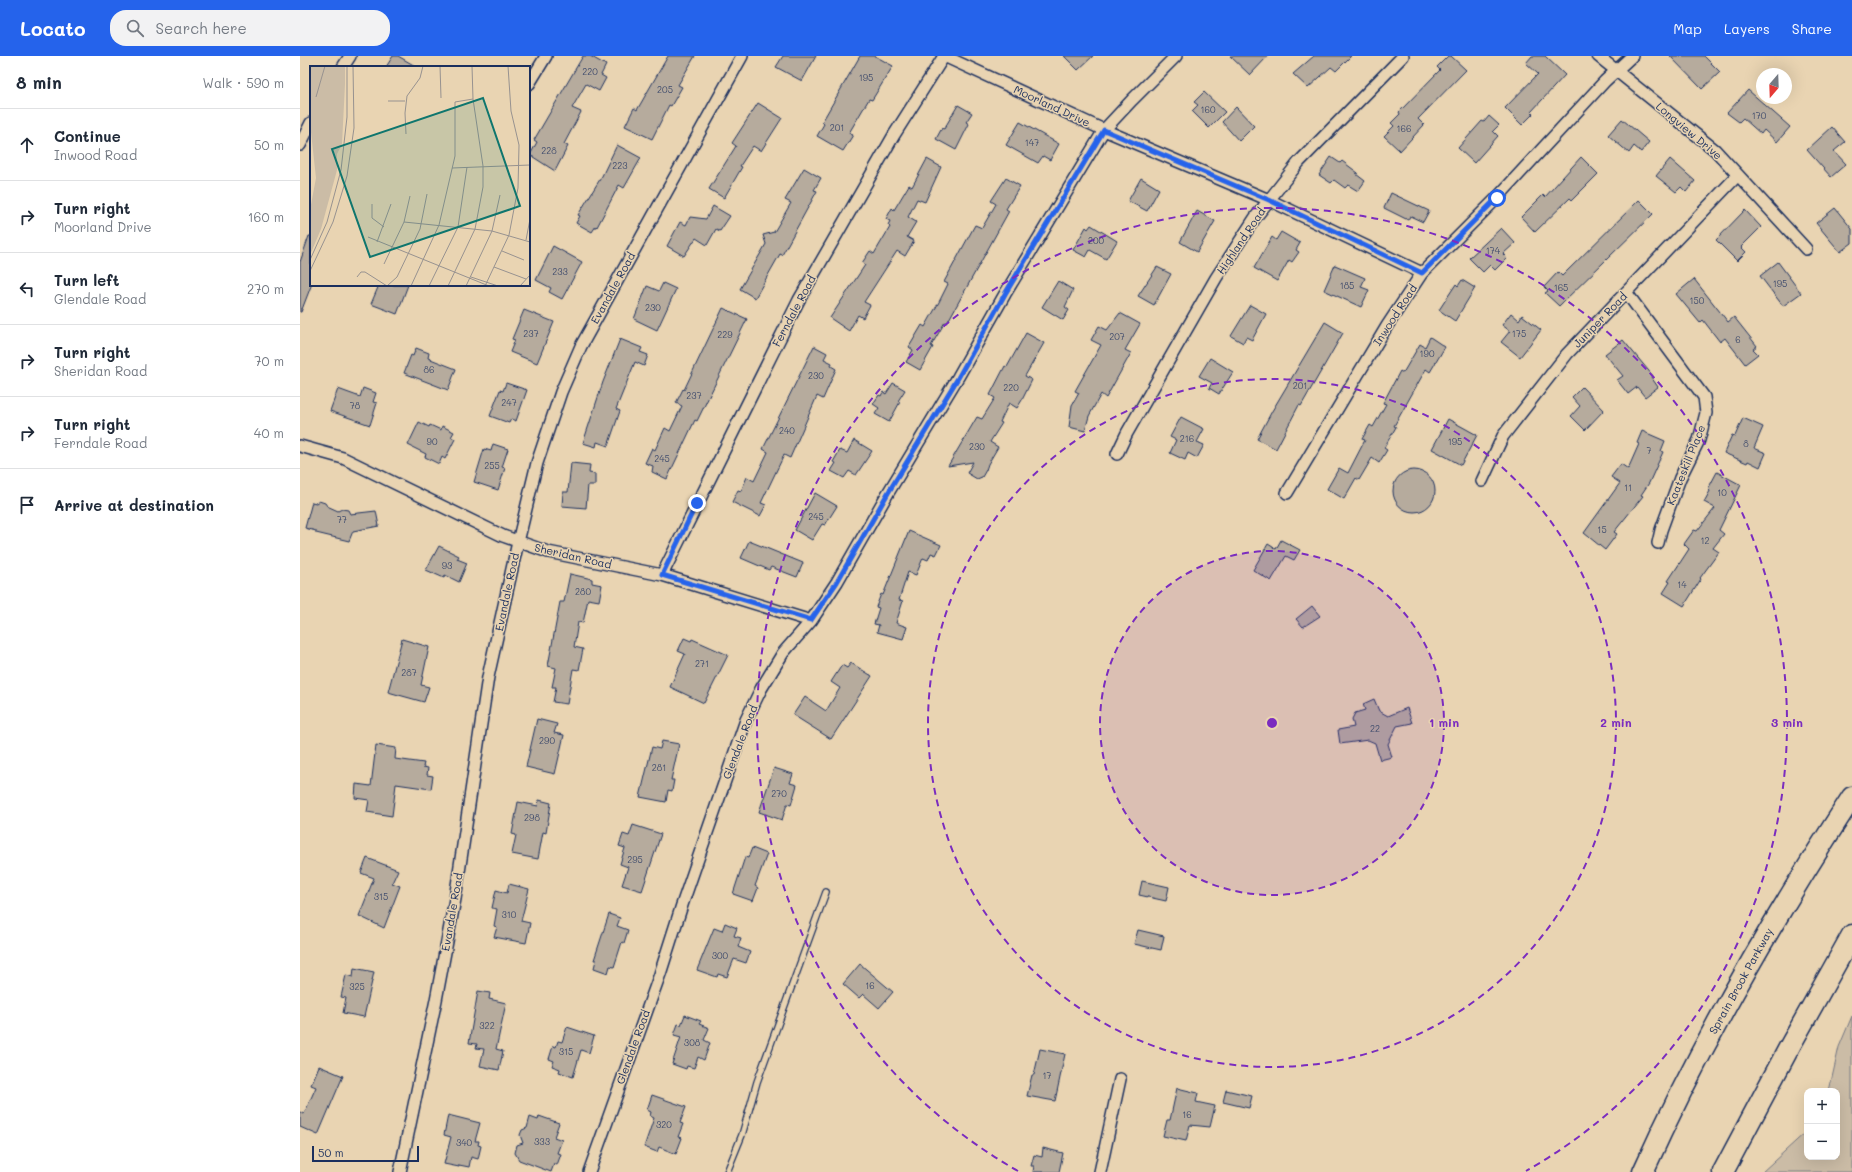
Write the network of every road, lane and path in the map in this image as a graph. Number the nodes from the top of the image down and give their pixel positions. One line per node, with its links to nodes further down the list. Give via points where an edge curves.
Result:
1 (350, 56): 9 (street)
2 (546, 56): 11 (street)
3 (742, 56): 24 (street, Evandale Road, via 581,346 561,392 537,463)
4 (944, 56): 13 (street, Moorland Drive); 26 (street, Ferndale Road, via 894,136 799,300)
5 (1176, 56): 13 (street, Glendale Road)
6 (1403, 56): 16 (street, Highland Road, via 1299,162)
7 (1598, 56): 10 (street, Longview Drive)
8 (1632, 56): 10 (street, Inwood Road)
9 (344, 66)
10 (1617, 71): 15 (street, Longview Drive, via 1715,150); 18 (street, Inwood Road)
11 (530, 82)
12 (310, 126): 14 (street)
13 (1104, 130): 16 (street, Moorland Drive); 27 (street, Glendale Road, via 837,582)
14 (300, 145)
15 (1738, 175): 17 (street, Longview Drive); 19 (street, Juniper Road)
16 (1269, 200): 18 (street, Moorland Drive); 21 (street, Highland Road, via 1216,278)
17 (1806, 250)
18 (1422, 273): 23 (street, Inwood Road, via 1387,326)
19 (1626, 292): 22 (street, Juniper Road, via 1567,354 1503,436); 25 (street, Kaateskill Place, via 1704,397 1706,413 1699,440 1680,478 1660,530)
20 (300, 446): 24 (street, Sheridan Road, via 343,458)
21 (1117, 454)
22 (1482, 481)
23 (1287, 493)
24 (518, 542): 26 (street, Sheridan Road, via 548,552); 32 (street, Evandale Road, via 488,678 455,899)
25 (1658, 543)
26 (662, 575): 27 (street, Sheridan Road)
27 (811, 620): 33 (street, Glendale Road, via 783,653 746,720 660,974)
28 (1852, 796): 36 (highway, Sprain Brook Parkway, via 1744,973 1692,1071)
29 (826, 892): 34 (lane)
30 (1852, 936): 37 (highway, via 1780,1063)
31 (1120, 1079): 35 (street)
32 (400, 1172)
33 (589, 1172)
34 (727, 1172)
35 (1100, 1172)
36 (1643, 1172)
37 (1723, 1172)

